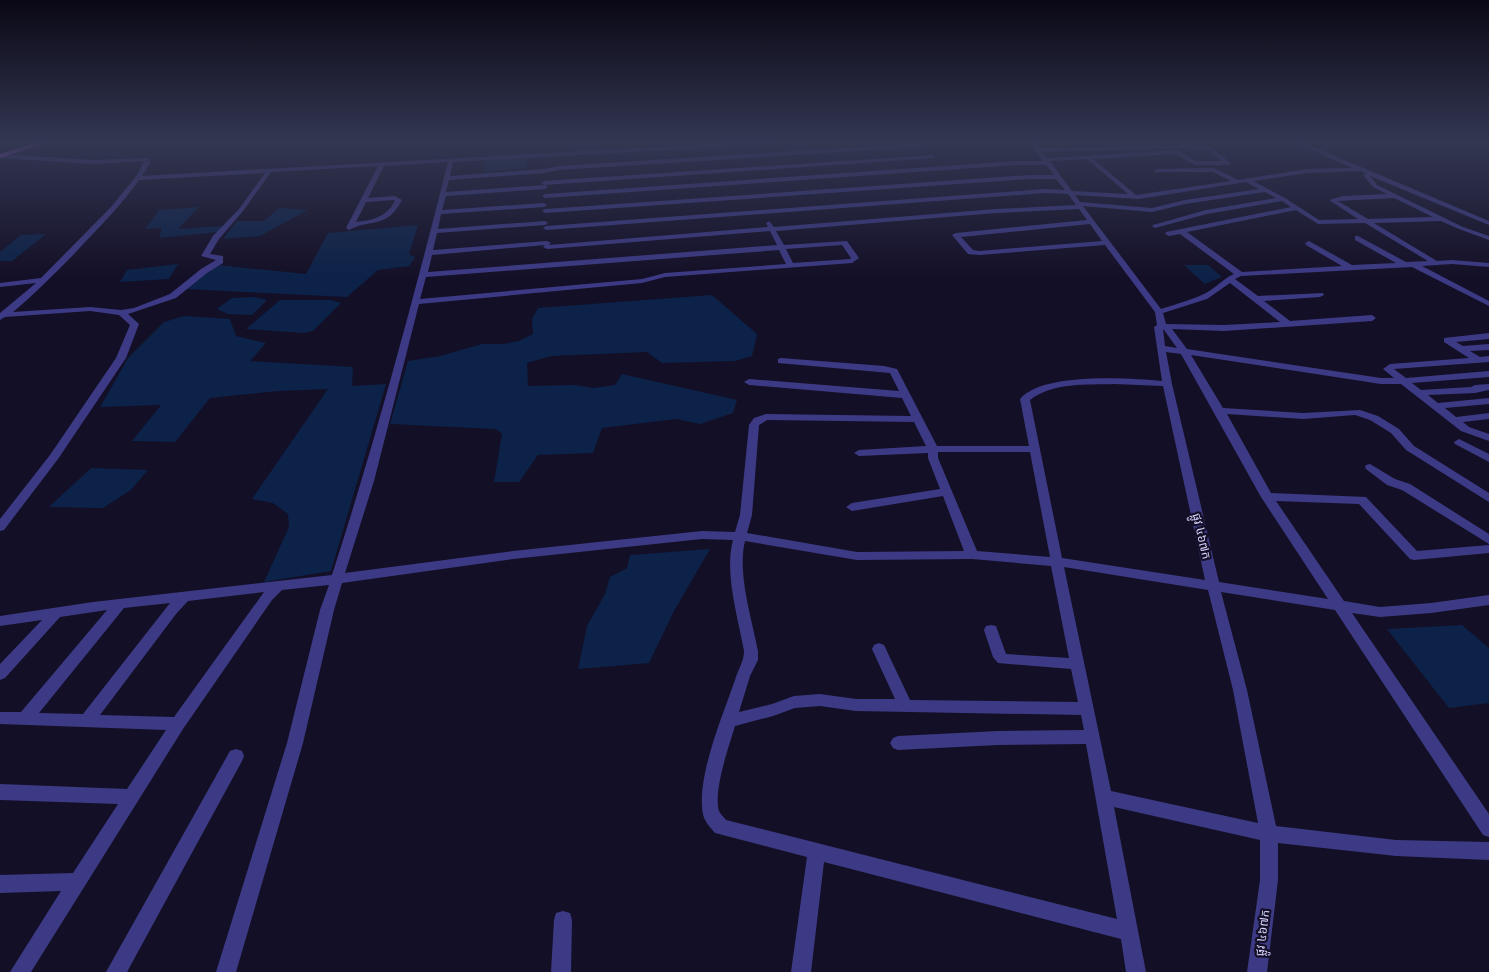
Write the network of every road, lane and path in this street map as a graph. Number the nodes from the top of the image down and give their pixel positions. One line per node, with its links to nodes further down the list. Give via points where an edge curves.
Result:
1 (131, 187): 72 (street)
2 (257, 187): 81 (street, via 205,256 220,258 220,261 173,296)
3 (370, 187): 30 (street)
4 (444, 187): 23 (street)
5 (518, 187): 23 (street)
6 (545, 187): 24 (street)
7 (616, 187): 20 (street)
8 (669, 187): 20 (street)
9 (749, 187): 25 (street)
10 (886, 187): 18 (street)
11 (968, 187): 28 (street)
12 (1065, 187): 21 (street, ផ្លូវ ៤៦៧ក)
13 (1124, 187): 27 (street)
14 (1199, 187): 22 (street)
15 (1261, 187): 19 (street)
16 (1378, 187): 26 (street)
17 (1406, 187): 45 (street)
18 (877, 188): 25 (street); 36 (street)
19 (1266, 190): 29 (street); 31 (street)
20 (617, 191): 24 (street); 33 (street)
21 (1068, 191): 27 (street); 28 (street); 32 (street, ផ្លូវ ៤៦៧ក)
22 (1166, 193): 27 (street); 31 (street)
23 (442, 194): 37 (street)
24 (545, 196): 34 (street)
25 (754, 196): 33 (street); 38 (street)
26 (1395, 196): 40 (street); 42 (street, via 1332,200)
27 (1135, 197)
28 (981, 198): 36 (street)
29 (1283, 199): 35 (street); 39 (street)
30 (363, 200): 30 (street, via 395,198 399,200 392,213 380,221 350,226)
31 (1185, 202): 32 (street, via 1152,210); 39 (street)
32 (1079, 205): 36 (street); 44 (street, ផ្លូវ ៤៦៧ក)
33 (621, 206): 34 (street); 43 (street)
34 (544, 208): 37 (street); 46 (street)
35 (1297, 208): 41 (street); 42 (street, via 1318,222)
36 (897, 210): 38 (street); 48 (street)
37 (437, 212): 49 (street)
38 (763, 212): 43 (street); 48 (street)
39 (1206, 212): 41 (street); 47 (street)
40 (1442, 218): 42 (street); 53 (street)
41 (1227, 221): 50 (street)
42 (1366, 221): 62 (street)
43 (624, 222): 46 (street); 54 (street)
44 (1092, 222): 55 (street, ផ្លូវ ៤៦៧ក); 55 (street, via 956,234 971,252 979,253)
45 (1489, 223)
46 (545, 225): 49 (street); 57 (street)
47 (1155, 226)
48 (772, 228): 54 (street); 58 (street)
49 (433, 231): 59 (street)
50 (1182, 232): 51 (street); 68 (street)
51 (1169, 234)
52 (1358, 238): 63 (street)
53 (1489, 238)
54 (628, 240): 57 (street); 61 (street)
55 (1107, 243): 80 (street, ផ្លូវ ៤៦៧ក)
56 (1309, 243): 67 (street)
57 (547, 245): 59 (street); 64 (street)
58 (781, 247): 60 (street); 65 (street); 65 (street, via 844,243 855,258 852,261)
59 (428, 252): 69 (street)
60 (663, 256): 61 (street); 70 (street)
61 (633, 259): 64 (street)
62 (1436, 263): 63 (street); 66 (street)
63 (1409, 264): 67 (street); 78 (street)
64 (548, 265): 69 (street)
65 (790, 265): 70 (street)
66 (1489, 265)
67 (1351, 268): 68 (street)
68 (1240, 274): 71 (street)
69 (423, 275): 76 (street)
70 (665, 275): 76 (street, via 642,281)
71 (1229, 278): 75 (street); 80 (street, via 1218,289 1196,300)
72 (44, 280): 73 (street); 77 (street)
73 (0, 285)
74 (1320, 295): 75 (street)
75 (1256, 299): 84 (street)
76 (415, 302): 125 (street, via 368,482)
77 (20, 304): 79 (street); 82 (street)
78 (1489, 304)
79 (0, 305)
80 (1159, 312): 85 (street, ផ្លូវ ៤៦៧ក)
81 (121, 313): 82 (street, via 74,310); 119 (street, via 135,324 121,358 54,457)
82 (1, 316)
83 (1372, 318): 84 (street)
84 (1288, 324): 85 (street, via 1224,328)
85 (1162, 326): 88 (street, ផ្លូវ ៤៦៧ក, via 1158,327); 90 (street)
86 (1489, 336): 89 (street, via 1447,340)
87 (1489, 347): 89 (street)
88 (1161, 348): 90 (street); 98 (street, ផ្លូវ ៤៦៧ក)
89 (1460, 349): 91 (street)
90 (1184, 351): 96 (street, via 1366,379); 104 (street)
91 (1479, 360): 92 (street); 94 (street); 96 (street, via 1390,367)
92 (1489, 360)
93 (781, 361): 101 (street, via 891,370 897,374)
94 (1489, 367)
95 (1489, 374): 96 (street)
96 (1405, 381): 100 (street)
97 (750, 382): 101 (street)
98 (1167, 384): 111 (street, via 1136,380 1082,382 1028,394 1025,399); 127 (street, ផ្លូវ ៤៦៧ក)
99 (1489, 386): 100 (street)
100 (1419, 393): 103 (street)
101 (907, 394): 106 (street)
102 (1489, 401): 103 (street)
103 (1438, 406): 107 (street)
104 (1219, 411): 116 (street); 117 (street, via 1303,416 1364,414 1394,431 1410,448)
105 (1489, 416): 107 (street)
106 (919, 419): 110 (street); 120 (street, via 766,417 758,420 754,424 746,515)
107 (1454, 420): 108 (street, via 1465,429)
108 (1489, 438)
109 (1459, 442): 113 (street)
110 (933, 449): 111 (street); 112 (street); 115 (street, via 933,458)
111 (1034, 449): 124 (street)
112 (859, 453)
113 (1489, 459)
114 (1370, 467): 121 (street)
115 (947, 492): 118 (street); 123 (street)
116 (1267, 497): 122 (street, via 1362,500 1414,556); 131 (street)
117 (1489, 498)
118 (852, 507)
119 (0, 527)
120 (739, 536): 123 (street, via 857,556); 125 (street, via 702,535 592,546); 143 (street, via 737,576 751,660)
121 (1489, 540)
122 (1489, 549)
123 (972, 555): 124 (street)
124 (1058, 562): 127 (street); 136 (street)
125 (337, 579): 126 (street); 161 (street, via 295,742)
126 (278, 586): 128 (street); 144 (street)
127 (1213, 586): 131 (street); 152 (street, ផ្លូវ ៤៦៧ក, via 1240,690)
128 (184, 597): 130 (street); 142 (street)
129 (1489, 600): 131 (street, via 1380,612)
130 (120, 604): 132 (street); 141 (street)
131 (1339, 605): 151 (street)
132 (56, 612): 133 (street); 137 (street)
133 (0, 621)
134 (991, 630): 136 (street, via 1000,657 1004,659)
135 (879, 649): 138 (street)
136 (1077, 664): 139 (street)
137 (0, 674)
138 (904, 705): 139 (street); 143 (street, via 856,705 820,700 794,702)
139 (1087, 709): 145 (street)
140 (0, 718): 141 (street)
141 (24, 719): 142 (street)
142 (87, 721): 144 (street)
143 (730, 721): 154 (street, via 715,765 711,815 721,828)
144 (178, 724): 149 (street)
145 (1093, 737): 146 (street); 150 (street)
146 (898, 743)
147 (236, 756): 160 (street)
148 (0, 792): 149 (street)
149 (131, 797): 155 (street)
150 (1103, 797): 152 (street); 158 (street)
151 (1489, 829)
152 (1270, 834): 153 (street, via 1396,848); 165 (street, ផ្លូវ ៤៦៧ក)
153 (1489, 851)
154 (816, 853): 158 (street); 163 (street)
155 (78, 882): 156 (street); 159 (street)
156 (0, 884)
157 (563, 920): 162 (street)
158 (1130, 932): 164 (street)
159 (20, 972)
160 (116, 972)
161 (226, 972)
162 (561, 972)
163 (801, 972)
164 (1136, 972)
165 (1257, 972)

